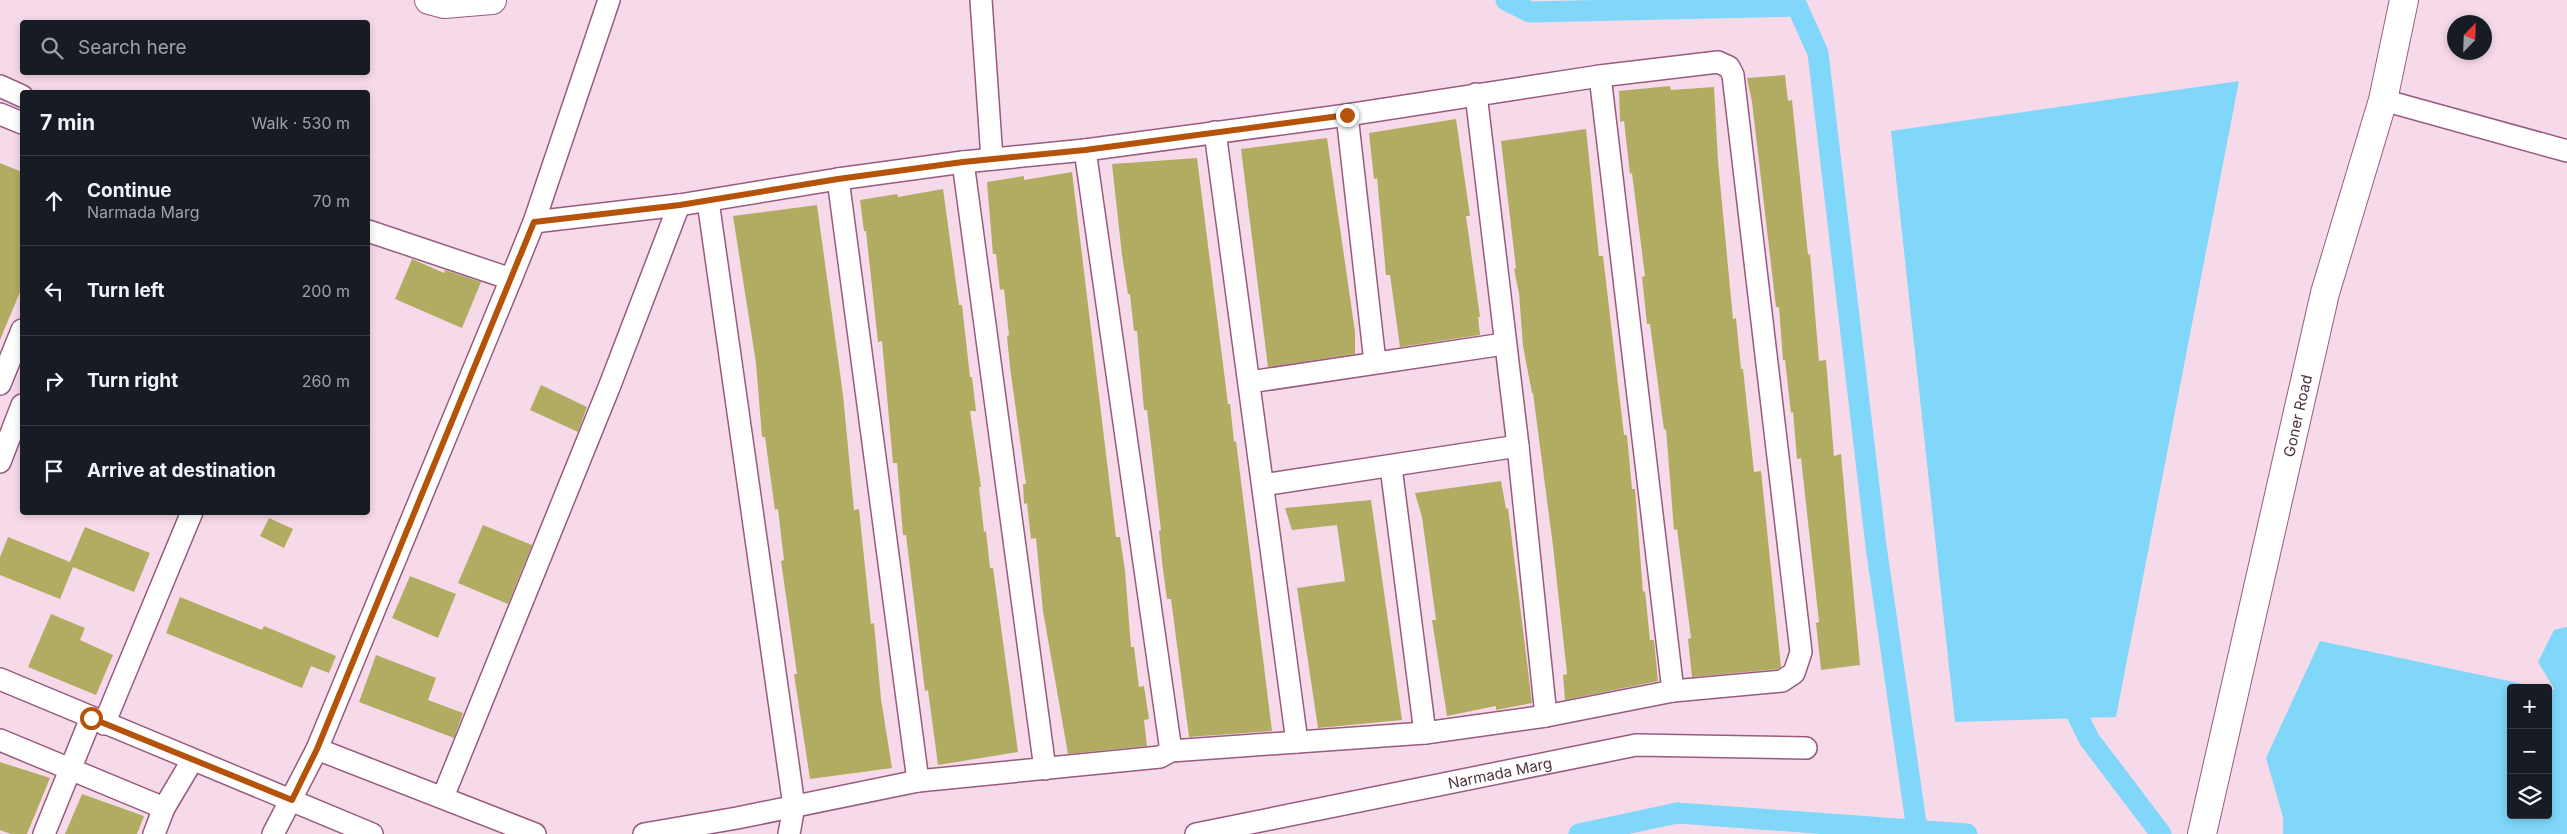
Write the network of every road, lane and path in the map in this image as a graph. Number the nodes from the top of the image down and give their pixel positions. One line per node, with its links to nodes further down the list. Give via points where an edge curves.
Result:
1 (429, 0): 2 (street, via 444,4)
2 (492, 0)
3 (609, 0): 22 (street)
4 (981, 0): 17 (street)
5 (2404, 0): 10 (street, Goner Road)
6 (1600, 76): 8 (street); 37 (street); 37 (street, via 1718,62 1729,67 1733,75 1801,652 1794,673 1782,681)
7 (0, 86): 9 (street)
8 (1476, 94): 12 (street); 26 (street)
9 (20, 95)
10 (2383, 100): 16 (street); 54 (street, Goner Road, via 2325,293)
11 (0, 114): 13 (street)
12 (1347, 115): 14 (street); 27 (street)
13 (20, 122)
14 (1215, 132): 15 (street); 28 (street)
15 (1085, 150): 17 (street); 45 (street)
16 (2567, 151)
17 (992, 160): 18 (street)
18 (963, 162): 19 (street); 48 (street)
19 (838, 179): 20 (street); 49 (street)
20 (708, 201): 21 (street); 52 (street)
21 (680, 205): 22 (street); 50 (street)
22 (534, 222): 24 (street)
23 (370, 233): 24 (street)
24 (511, 279): 44 (street)
25 (20, 335): 29 (street)
26 (1504, 344): 27 (street); 31 (street)
27 (1375, 362): 28 (street)
28 (1250, 382): 34 (street)
29 (0, 384)
30 (20, 410): 32 (street)
31 (1518, 446): 33 (street); 38 (street)
32 (0, 462)
33 (1391, 467): 34 (street); 40 (street)
34 (1263, 485): 42 (street)
35 (191, 515): 39 (street)
36 (0, 679): 39 (street)
37 (1673, 691): 38 (street)
38 (1546, 716): 40 (street)
39 (98, 721): 46 (street); 47 (street)
40 (1425, 734): 42 (street)
41 (0, 740): 47 (street)
42 (1297, 742): 45 (street)
43 (1806, 748): 62 (street, Narmada Marg, via 1636,745)
44 (317, 749): 50 (street); 51 (street)
45 (1171, 751): 48 (street, via 1160,757)
46 (192, 761): 51 (street); 53 (street)
47 (70, 769): 53 (street); 55 (street)
48 (1045, 769): 49 (street)
49 (918, 781): 52 (street)
50 (443, 797): 59 (street)
51 (292, 800): 57 (street); 58 (street)
52 (794, 806): 60 (street); 61 (street)
53 (164, 808): 56 (street)
54 (2204, 821)
55 (44, 834)
56 (154, 834)
57 (273, 834)
58 (372, 834)
59 (535, 834)
60 (644, 834)
61 (789, 834)
62 (1196, 834)

